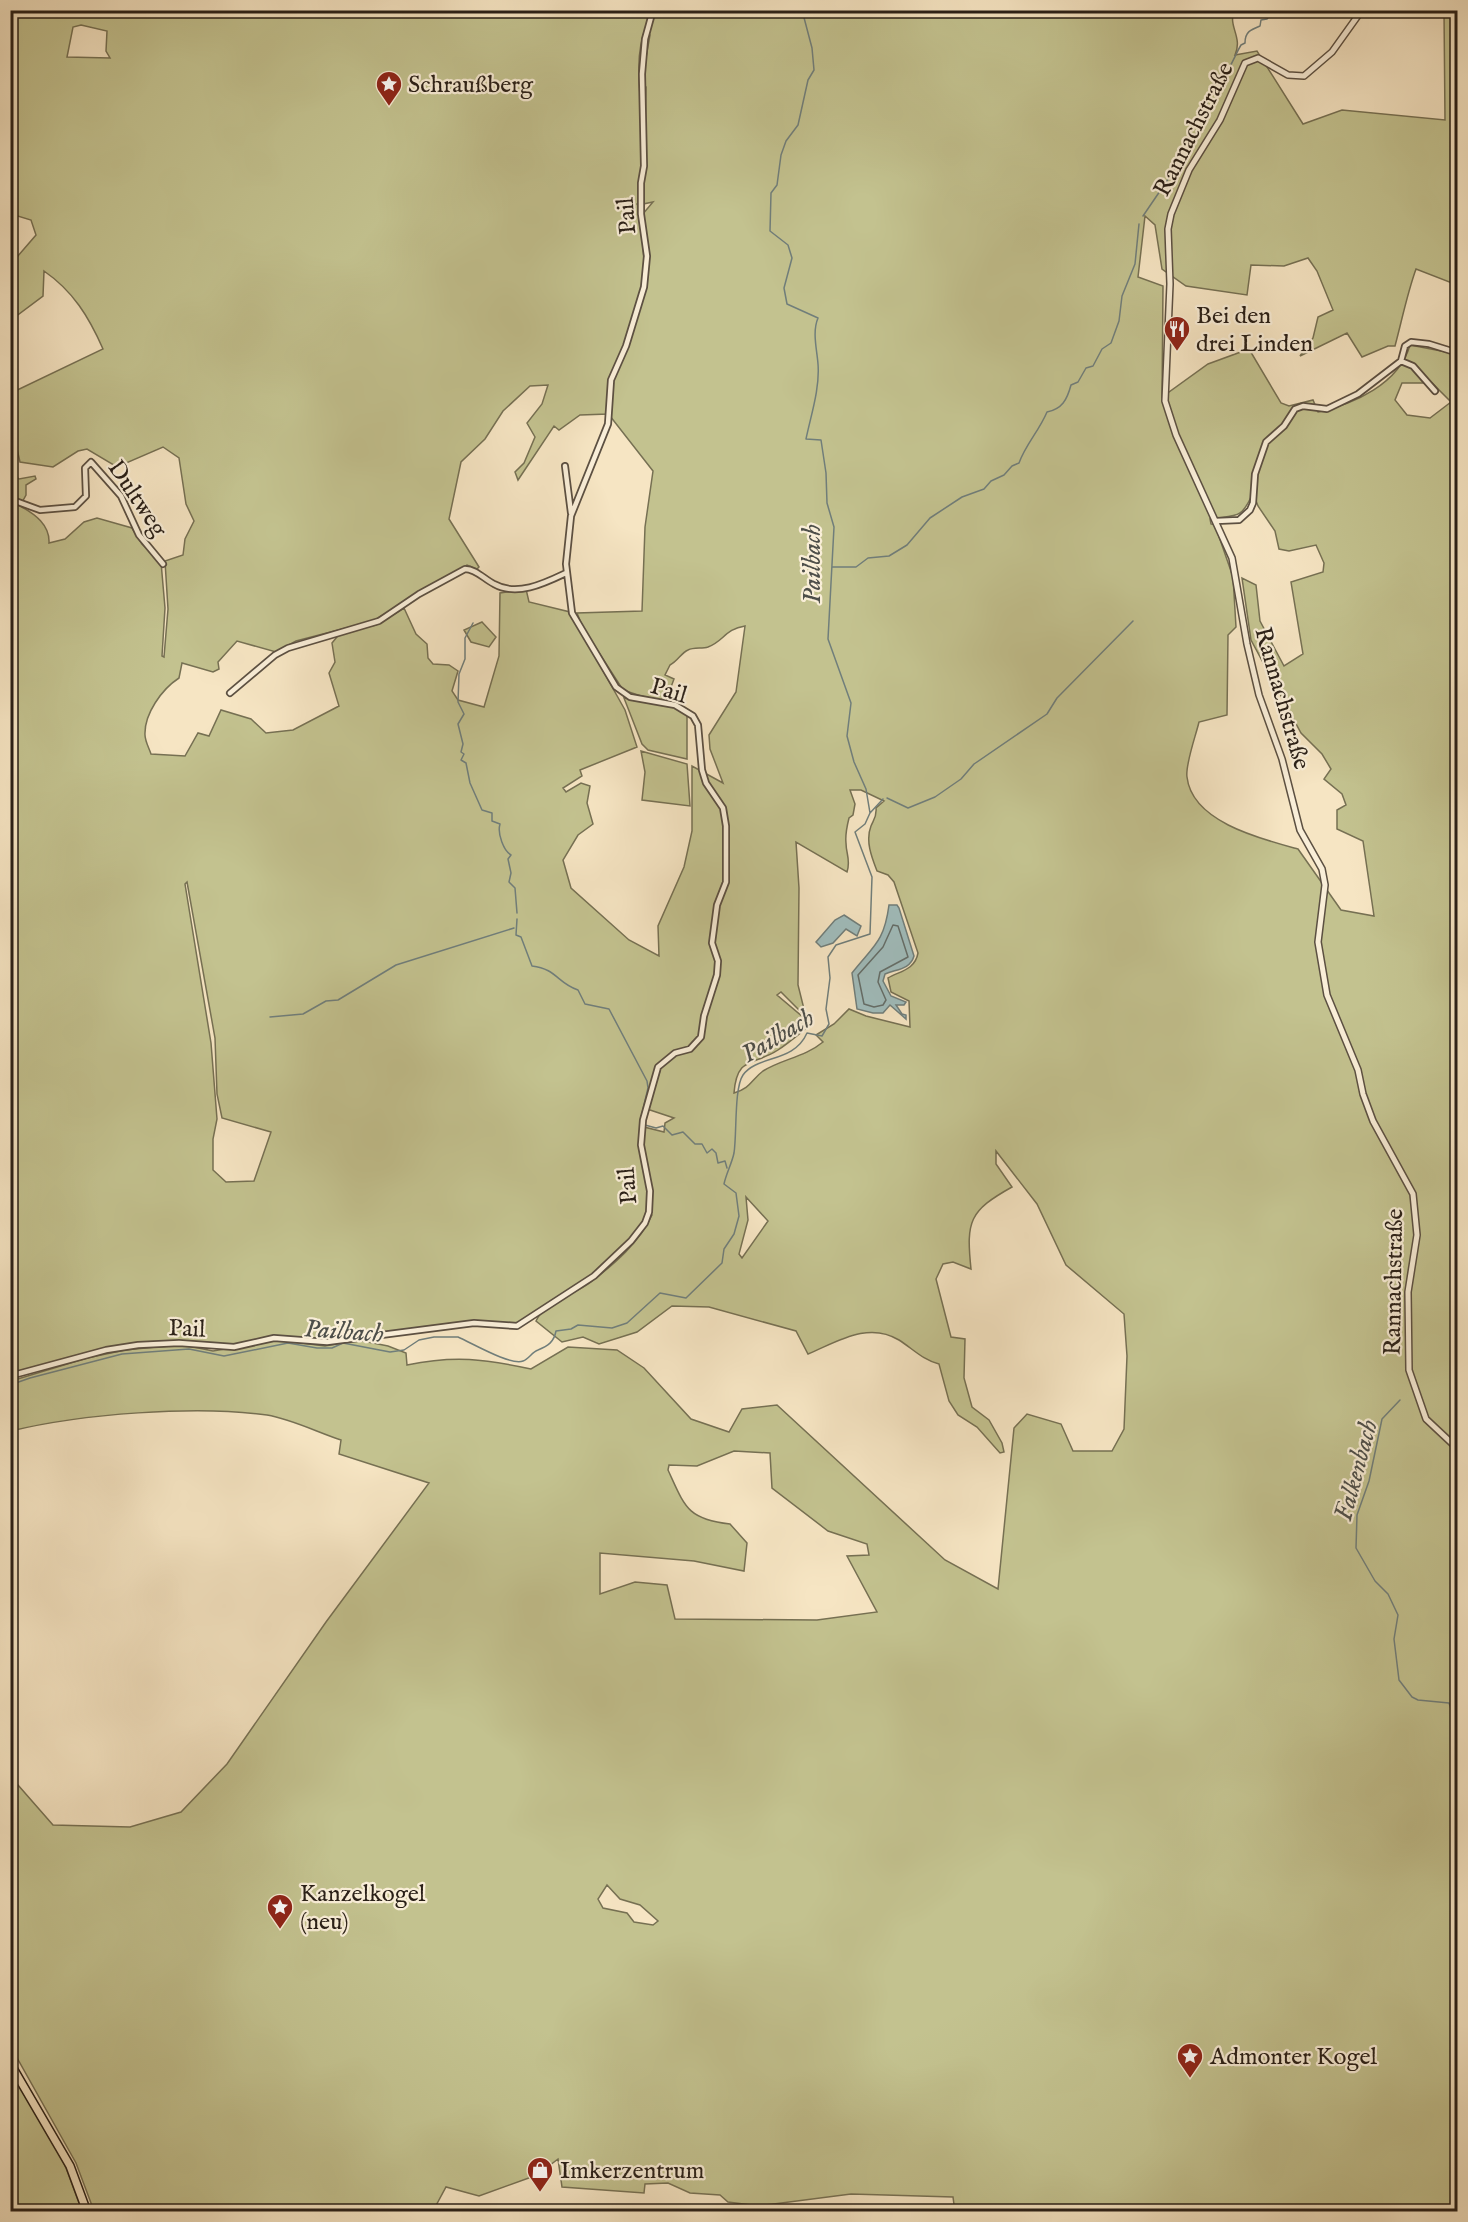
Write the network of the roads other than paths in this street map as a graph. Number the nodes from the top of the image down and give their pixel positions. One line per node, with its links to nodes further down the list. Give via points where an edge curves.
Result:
1 (653, 10): 8 (street, Pail, via 642,74 644,287 611,380 608,424)
2 (1362, 10): 9 (street, Rannachstraße, via 1332,52 1304,76 1288,75 1258,58 1245,63 1172,214 1168,238 1165,401 1176,435)
3 (1458, 353): 4 (street, via 1410,342)
4 (1401, 361): 5 (street, via 1413,366); 9 (street, via 1366,389 1332,407 1295,409 1266,442 1255,474 1250,510 1239,520)
5 (1435, 391)
6 (565, 466): 8 (street, Pail)
7 (10, 499): 10 (street, Dultweg, via 40,510 75,507 86,496 85,468 91,462 121,496 139,535)
8 (571, 516): 11 (street, Pail)
9 (1216, 521): 14 (street, Rannachstraße, via 1236,571 1247,644 1296,819 1322,869 1325,885 1318,942 1327,995 1358,1070 1373,1121 1413,1194 1416,1235 1408,1293 1409,1371 1426,1419)
10 (163, 564)
11 (566, 573): 12 (street, via 543,584 509,589 465,569 379,621 288,648); 13 (street, Pail, via 576,621 616,687 630,697 675,705 693,716 698,725 702,771 723,808 726,826 726,882 717,905 712,942 717,975 701,1037 690,1049 663,1060 651,1088 641,1132 650,1191 649,1212 641,1230 594,1275 517,1326 474,1323 327,1342 274,1338 224,1348 179,1343 138,1345)
12 (230, 693)
13 (10, 1376)
14 (1458, 1449)
15 (10, 2063): 16 (main road, via 70,2166)
16 (87, 2211)

